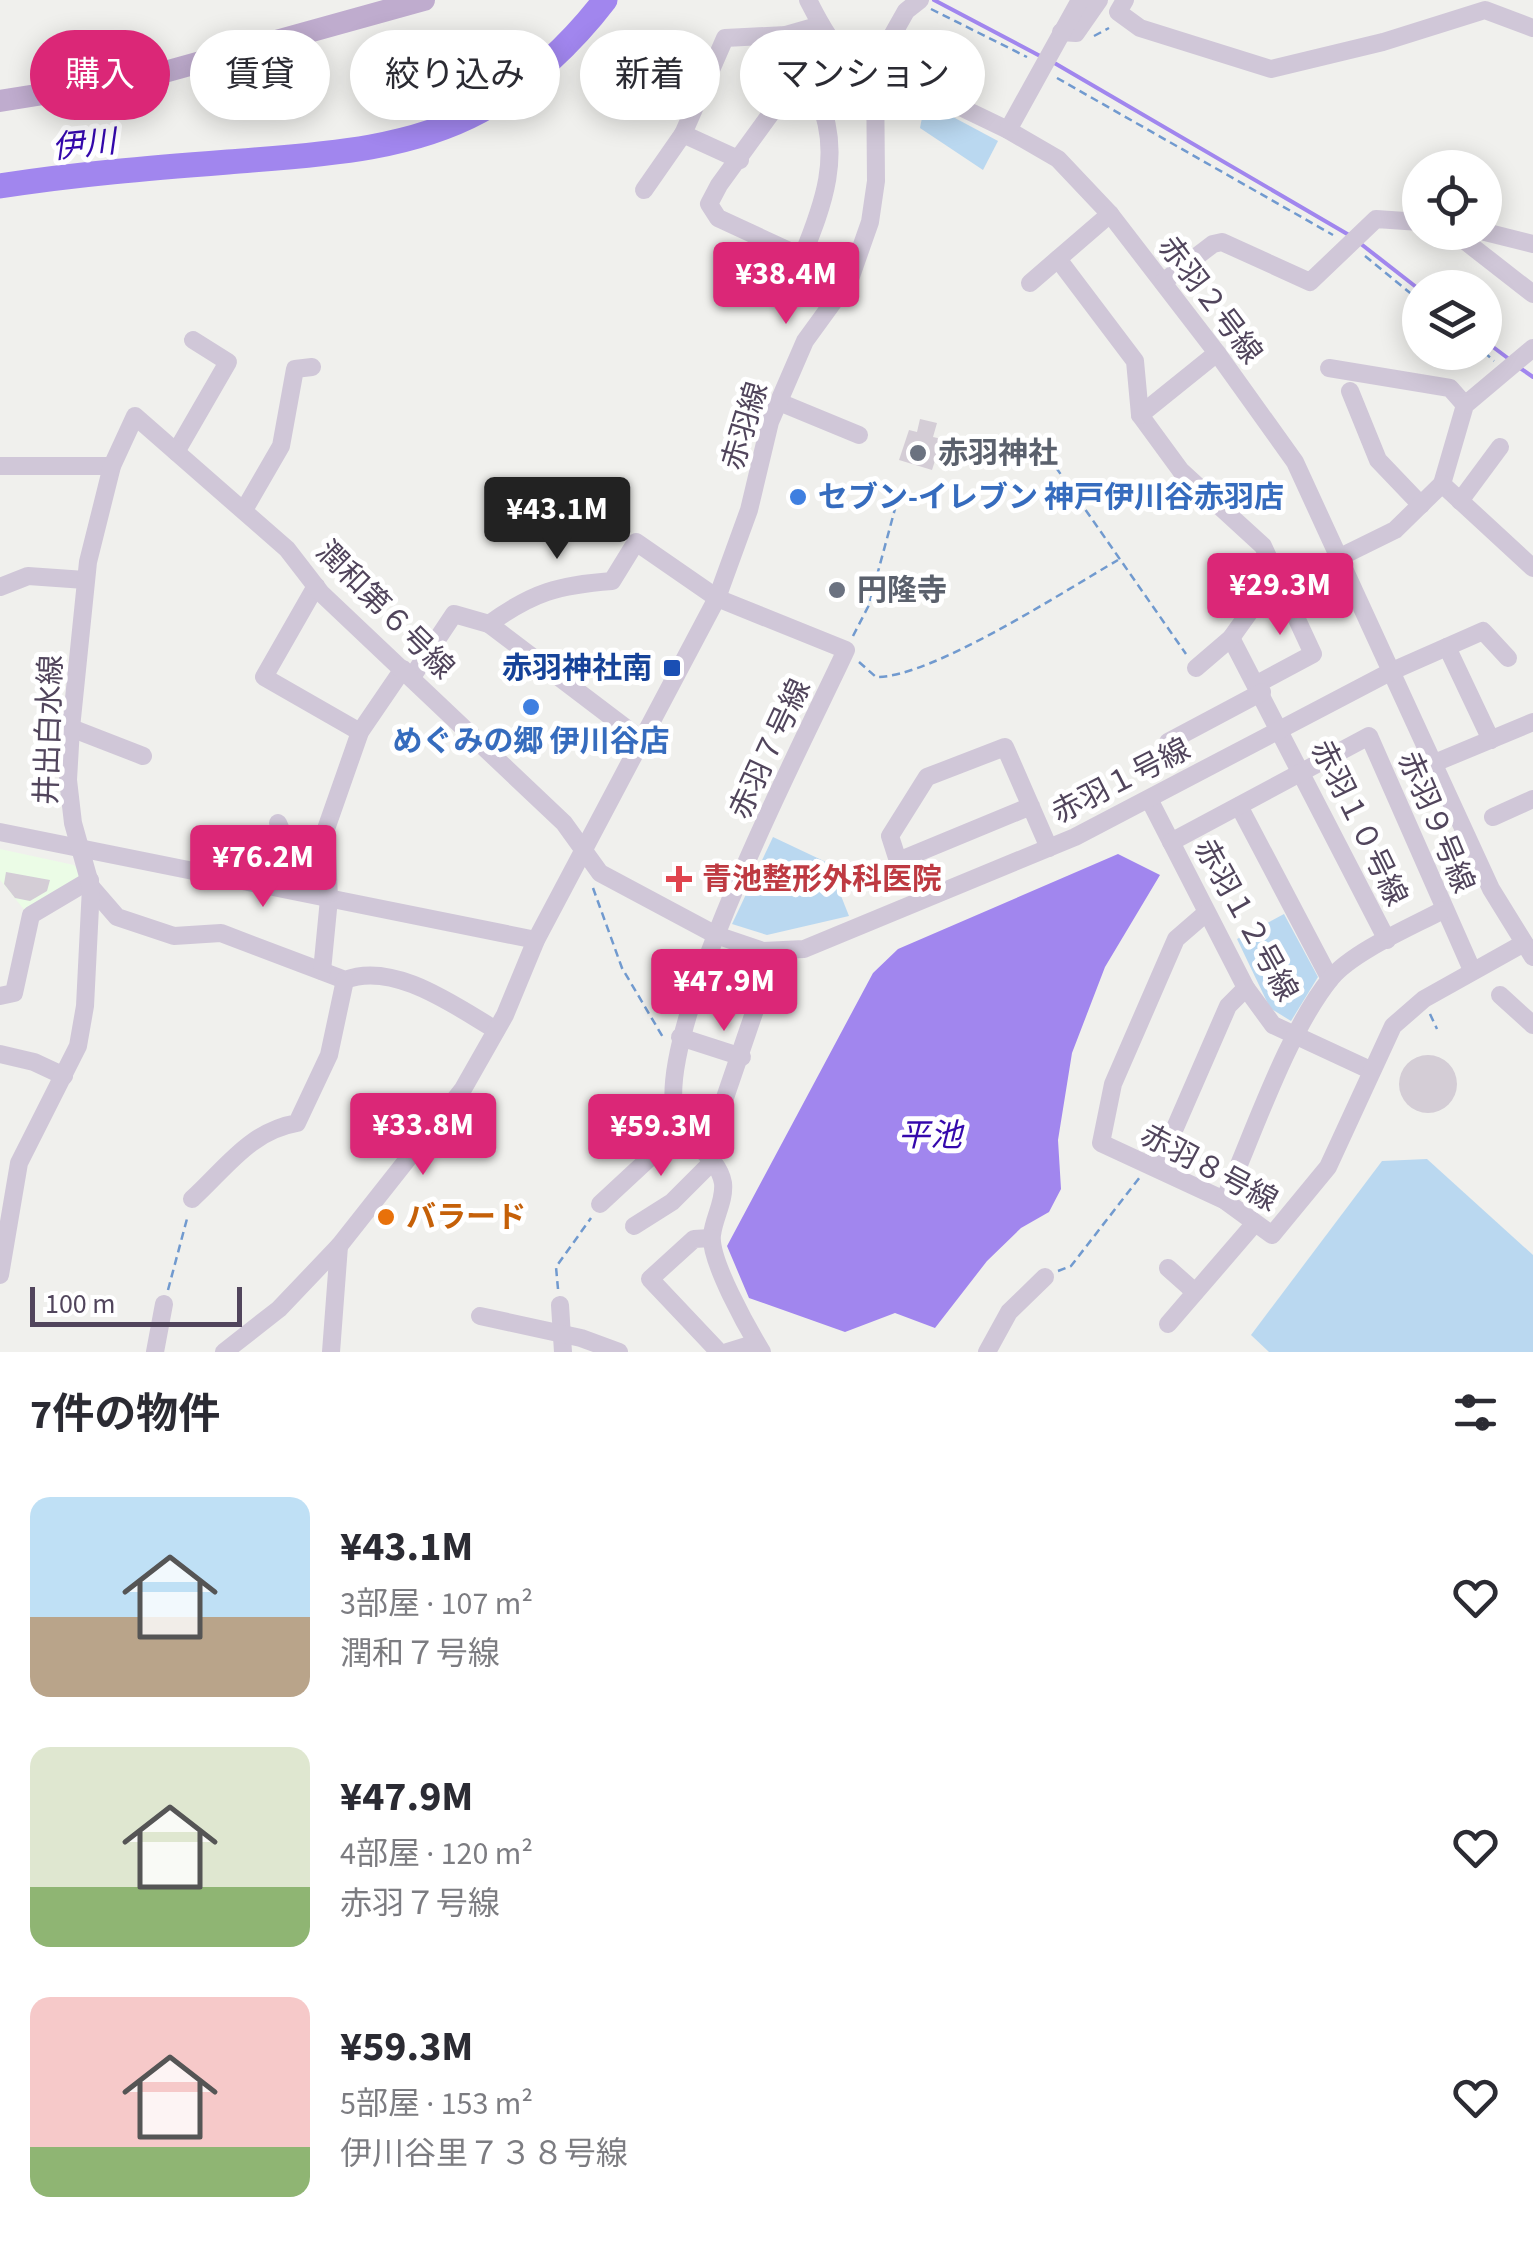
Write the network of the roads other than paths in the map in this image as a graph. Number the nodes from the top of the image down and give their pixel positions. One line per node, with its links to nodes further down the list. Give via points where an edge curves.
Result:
1 (424, 0): 14 (main road, via 143,78)
2 (808, 0): 7 (street, 赤羽２号線)
3 (1080, 0): 12 (street)
4 (1099, 0): 12 (street, via 1076,33)
5 (1125, 0): 8 (street, via 1118,12 1140,28 1271,69 1485,10)
6 (918, 1): 11 (street)
7 (821, 25): 9 (street); 10 (street, 赤羽２号線)
8 (1533, 28)
9 (805, 30)
10 (825, 30)
11 (895, 30)
12 (1061, 32): 19 (street)
13 (740, 38): 20 (street, via 725,38)
14 (0, 101)
15 (985, 119): 19 (street, 赤羽２号線)
16 (768, 120): 21 (street)
17 (824, 120): 28 (street, via 828,194)
18 (875, 120): 30 (street, 赤羽線, via 870,222)
19 (1008, 130): 23 (street, 赤羽２号線, via 1058,159)
20 (683, 134): 21 (street); 22 (street)
21 (740, 160): 28 (street, via 709,204 718,218)
22 (644, 190)
23 (1110, 214): 29 (street); 32 (street, 赤羽２号線)
24 (1402, 221): 32 (street, via 1376,220 1310,282 1222,242)
25 (1502, 236): 26 (street)
26 (1533, 244)
27 (1477, 250): 33 (street)
28 (802, 257): 30 (street)
29 (1058, 259): 31 (street); 42 (street, via 1135,360)
30 (850, 280): 40 (street, 赤羽線, via 805,341)
31 (1030, 282)
32 (1163, 282): 35 (street, 赤羽２号線)
33 (1533, 294)
34 (194, 340): 46 (street, via 228,362)
35 (1217, 353): 42 (street); 53 (street, 赤羽２号線, via 1295,462)
36 (1527, 353): 41 (street)
37 (312, 368): 52 (street, via 296,369 281,446)
38 (1329, 368): 41 (street, via 1450,388)
39 (1350, 391): 51 (street, via 1378,460)
40 (778, 402): 44 (street); 59 (street, 赤羽線)
41 (1465, 405): 49 (street)
42 (1140, 415): 56 (street, via 1181,470 1264,546)
43 (135, 416): 46 (street, 潤和第６号線); 48 (street, 井出白水線)
44 (859, 435)
45 (1500, 447): 50 (street)
46 (176, 452): 52 (street, 潤和第６号線)
47 (0, 466): 48 (street)
48 (112, 466): 55 (street, 井出白水線)
49 (1442, 484): 50 (street); 51 (street)
50 (1460, 501): 54 (street)
51 (1421, 506): 53 (street, via 1395,530)
52 (244, 510): 57 (street, 潤和第６号線)
53 (1338, 556): 56 (street); 65 (street, 赤羽２号線)
54 (1533, 568)
55 (85, 580): 58 (street, via 28,576); 69 (street, 井出白水線)
56 (1282, 584): 61 (street, via 1261,596); 67 (street, via 1313,654)
57 (316, 586): 66 (street, 潤和第６号線); 71 (street, via 264,676)
58 (0, 587)
59 (716, 598): 60 (street, 赤羽７号線, via 636,542 612,580 560,585); 73 (street, 赤羽線); 94 (street, 赤羽７号線, via 846,650)
60 (489, 624): 66 (street, via 454,614); 73 (street)
61 (1231, 638): 64 (street); 67 (street, 赤羽１０号線)
62 (1448, 647): 63 (street, 赤羽１号線, via 1483,632); 65 (street, 赤羽１号線); 72 (street)
63 (1508, 658)
64 (1196, 668)
65 (1390, 672): 70 (street, 赤羽１号線); 76 (street)
66 (407, 673): 71 (street); 89 (street, 潤和第６号線, via 564,823)
67 (1259, 688): 70 (street, 赤羽１０号線); 74 (street)
68 (1533, 722): 72 (street)
69 (71, 728): 75 (street); 87 (street, 井出白水線, via 68,780)
70 (1282, 730): 77 (street, 赤羽１０号線); 78 (street, 赤羽１号線)
71 (360, 732): 88 (street)
72 (1490, 740): 76 (street)
73 (642, 741): 89 (street, 赤羽線)
74 (1168, 742)
75 (142, 756)
76 (1432, 764): 97 (street)
77 (1302, 772): 81 (street, 赤羽９号線); 92 (street, 赤羽９号線, via 1369,736); 96 (street, 赤羽１０号線)
78 (1149, 799): 85 (street, 赤羽１２号線); 86 (street, 赤羽１号線)
79 (1533, 800): 82 (street)
80 (1031, 806): 80 (street, via 1005,746 927,777 890,836 898,861); 86 (street)
81 (1239, 806): 85 (street, 赤羽９号線); 101 (street)
82 (1493, 817)
83 (278, 823): 88 (street, via 287,844)
84 (0, 832): 87 (street)
85 (1171, 842): 93 (street, 赤羽１２号線)
86 (1049, 848): 98 (street, 赤羽１号線, via 804,949)
87 (81, 849): 90 (street, 井出白水線); 91 (street)
88 (325, 849): 91 (street)
89 (582, 857): 94 (street, 赤羽１号線); 95 (street, 赤羽線)
90 (91, 883): 100 (street, via 117,917 174,936 221,933); 105 (street, via 32,915 14,993); 113 (street, 井出白水線, via 85,1006)
91 (329, 899): 95 (street); 100 (street)
92 (1443, 910): 96 (street); 99 (street, 赤羽９号線)
93 (1206, 913): 103 (street, 赤羽１２号線); 117 (street, 赤羽８号線, via 1176,939 1113,1084 1101,1143)
94 (716, 936): 98 (street, 赤羽１号線); 108 (street, 赤羽７号線)
95 (536, 940): 107 (street, 赤羽線)
96 (1386, 940): 101 (street)
97 (1528, 950): 99 (street, 赤羽８号線)
98 (763, 952): 111 (street)
99 (1472, 970): 112 (street, 赤羽８号線, via 1393,1026)
100 (322, 971): 102 (street)
101 (1330, 979): 109 (street)
102 (345, 980): 107 (street, via 364,973 400,981); 119 (street, via 330,1055 297,1122 249,1140)
103 (1246, 988): 109 (street, 赤羽１２号線, via 1273,1025); 117 (street, via 1228,1006)
104 (1500, 995): 106 (street)
105 (0, 996)
106 (1533, 1025)
107 (496, 1030): 125 (street, 赤羽線, via 463,1089)
108 (680, 1038): 111 (street); 115 (street, 赤羽７号線, via 676,1116)
109 (1296, 1038): 112 (street, 赤羽１２号線); 120 (street)
110 (0, 1054): 113 (street)
111 (742, 1057): 114 (street)
112 (1370, 1070): 122 (street, 赤羽８号線, via 1328,1167 1272,1236)
113 (64, 1076): 118 (street, 井出白水線)
114 (716, 1124)
115 (682, 1127): 116 (street); 121 (street)
116 (713, 1161): 123 (street, via 672,1202); 124 (street, via 723,1184)
117 (1154, 1165): 120 (street, 赤羽８号線)
118 (6, 1182): 127 (street, 井出白水線, via 10,1229)
119 (192, 1200)
120 (1224, 1200): 122 (street, 赤羽８号線)
121 (600, 1204)
122 (1256, 1223): 129 (street)
123 (634, 1226)
124 (711, 1238): 135 (street, via 738,1315); 140 (street, via 694,1239 650,1279)
125 (339, 1246): 137 (street, 赤羽線, via 280,1309); 138 (street)
126 (1168, 1268): 129 (street)
127 (0, 1275)
128 (1045, 1277): 142 (street, via 1008,1312)
129 (1195, 1292): 133 (street)
130 (164, 1304): 136 (street)
131 (560, 1305): 134 (street)
132 (480, 1316): 134 (street)
133 (1168, 1324)
134 (564, 1344): 139 (street)
135 (759, 1347): 141 (street)
136 (154, 1352)
137 (224, 1352)
138 (331, 1352)
139 (618, 1352)
140 (719, 1352)
141 (727, 1352)
142 (987, 1352)

